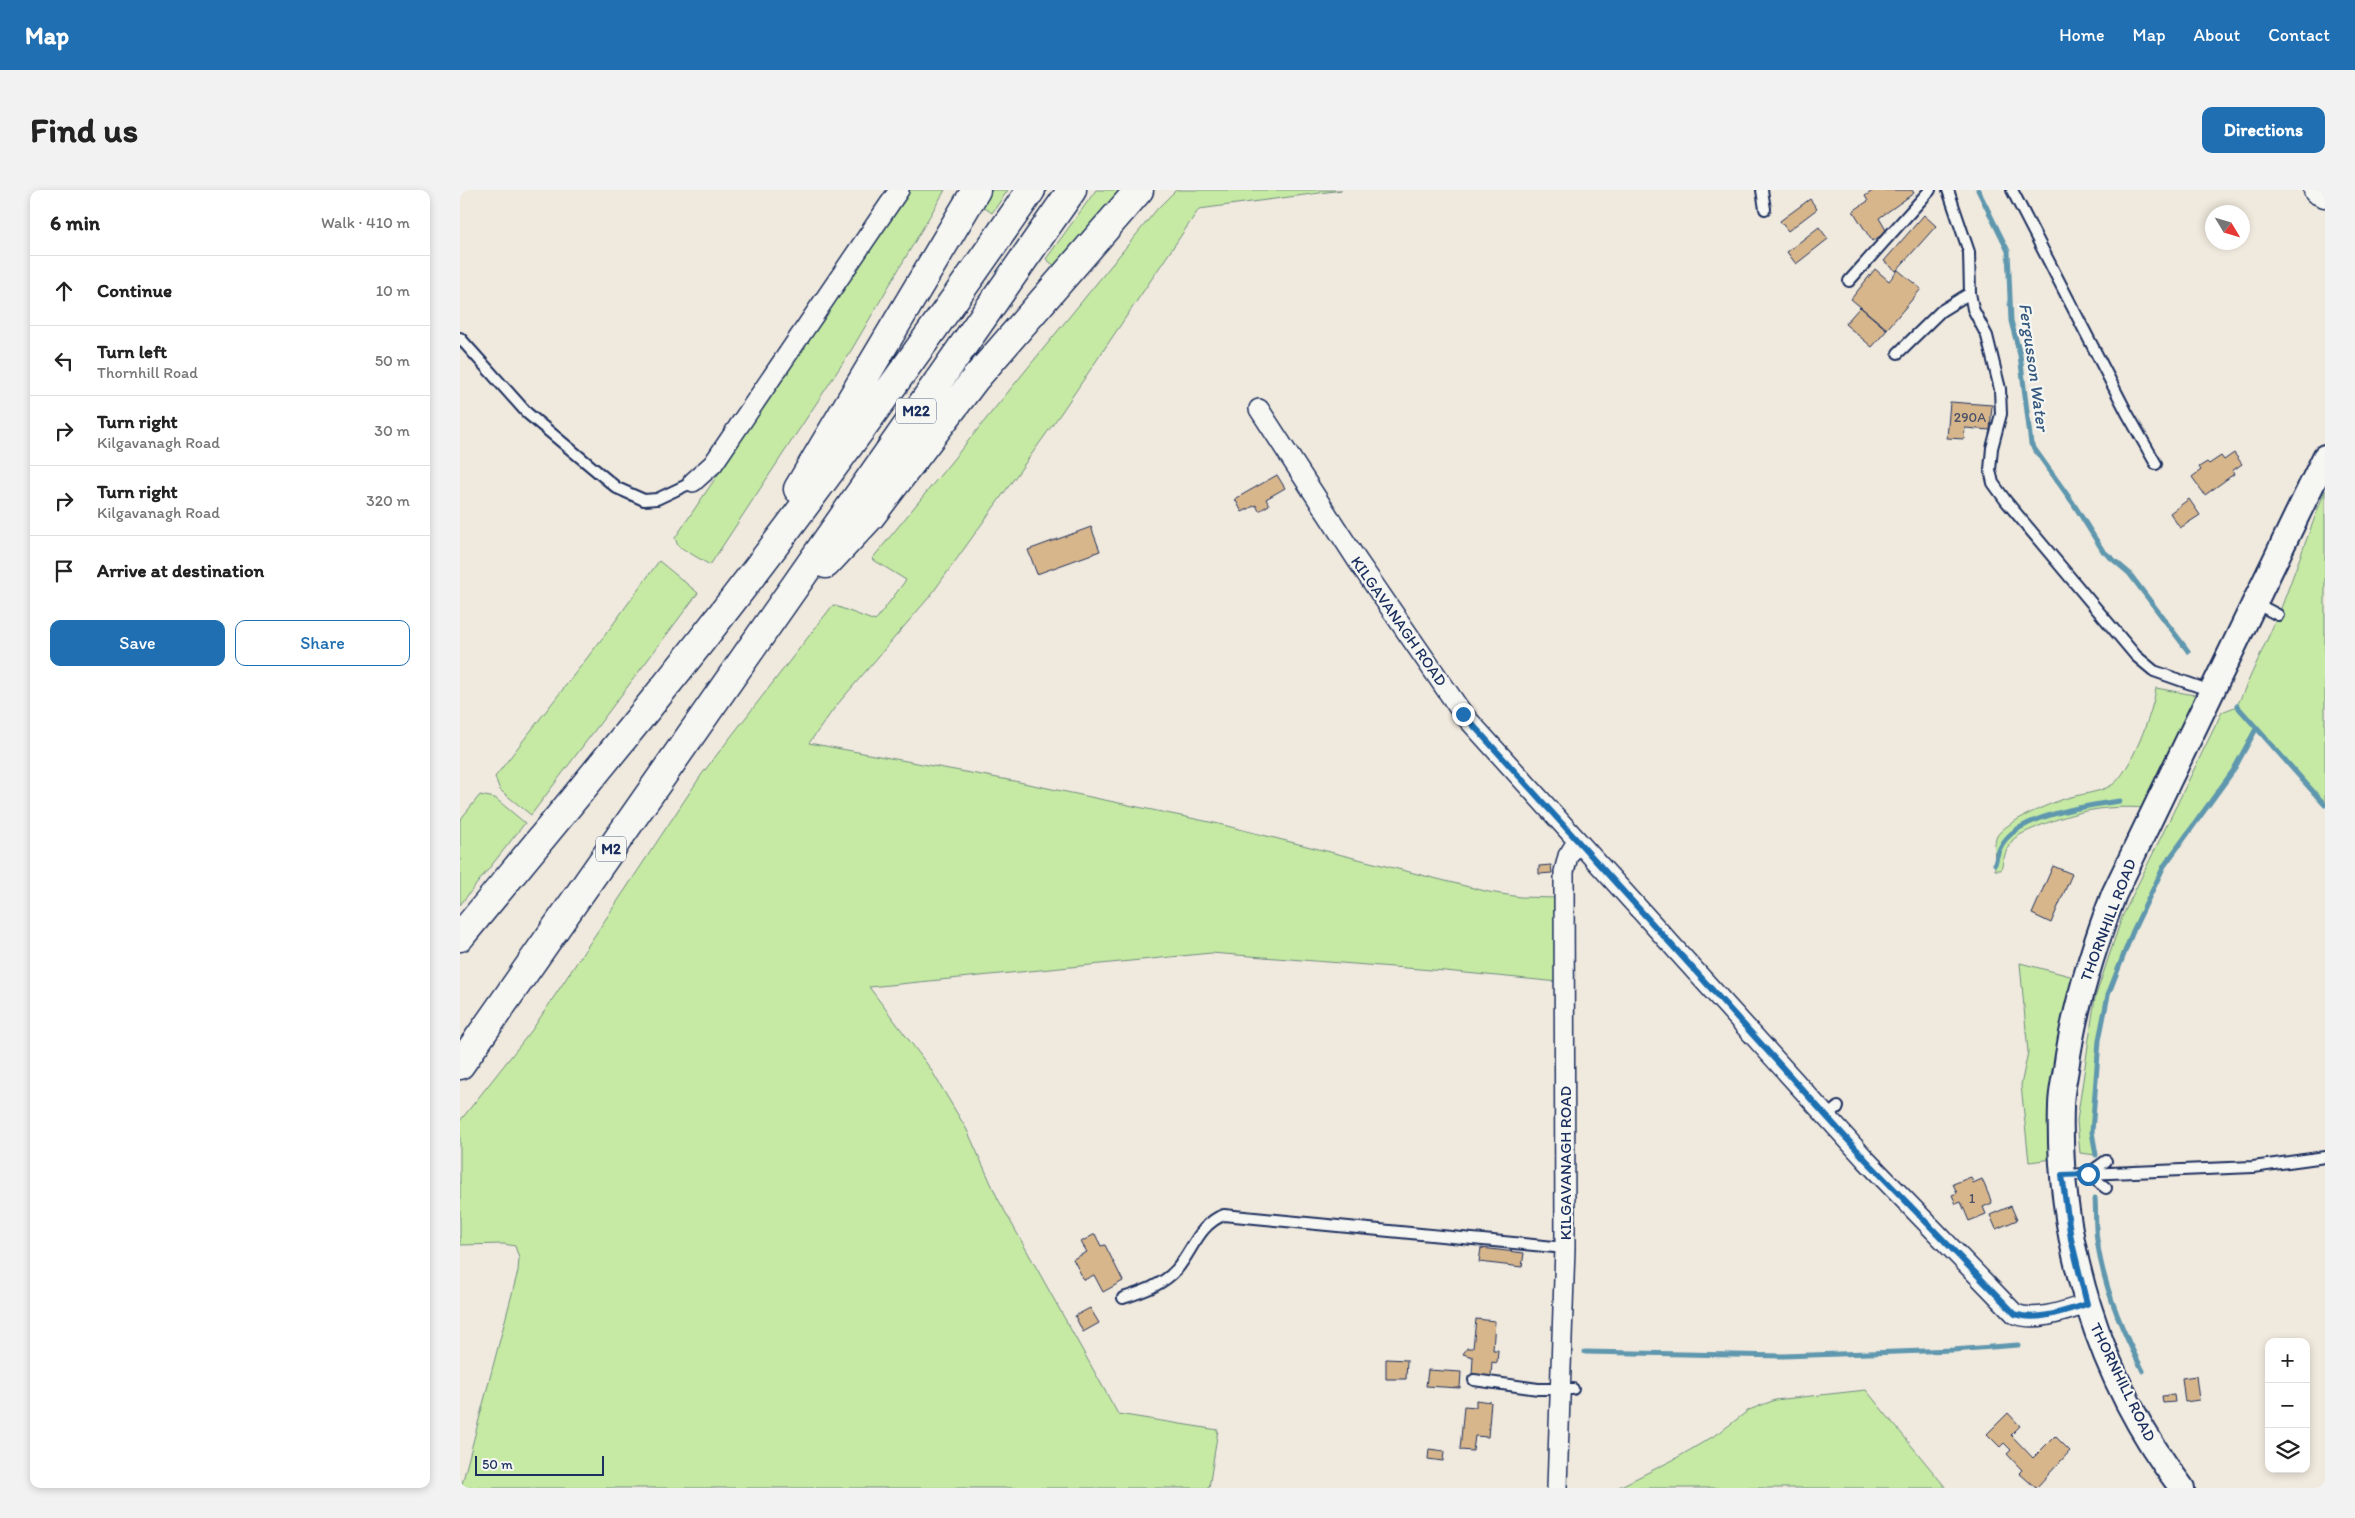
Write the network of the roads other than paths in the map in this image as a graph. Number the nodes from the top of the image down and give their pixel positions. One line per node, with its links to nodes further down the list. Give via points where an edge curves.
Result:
1 (899, 190): 20 (street, via 713,464)
2 (976, 190): 21 (highway, via 829,434)
3 (1032, 190): 21 (highway, M22, via 889,391)
4 (1072, 190): 24 (highway, M22)
5 (1139, 190): 24 (highway, via 976,379 870,517)
6 (1762, 190): 12 (lane)
7 (1930, 190): 13 (lane)
8 (1948, 190): 14 (lane, via 1969,252)
9 (2012, 190): 19 (lane)
10 (2318, 190): 11 (highway)
11 (2325, 193)
12 (1765, 209)
13 (1849, 281)
14 (1970, 294): 16 (lane, via 1941,311); 25 (lane, via 1973,309 1987,336 2000,389 2001,414 1990,461 1994,483 2136,656 2154,671)
15 (460, 338): 20 (lane, via 527,412 616,488 644,500 657,499)
16 (1898, 353)
17 (1259, 409): 26 (street, KILGAVANAGH ROAD, via 1463,714)
18 (2325, 457): 22 (street, THORNHILL ROAD)
19 (2156, 464)
20 (693, 482)
21 (741, 588): 27 (highway, via 656,698)
22 (2254, 603): 23 (lane); 25 (street, THORNHILL ROAD)
23 (2278, 615)
24 (762, 632): 28 (highway, M2)
25 (2211, 691): 32 (street, THORNHILL ROAD, via 2114,894 2084,978 2070,1037 2060,1104)
26 (1578, 842): 34 (street, KILGAVANAGH ROAD, via 1568,856 1564,872); 36 (street, KILGAVANAGH ROAD, via 1832,1112 2015,1314 2025,1318)
27 (460, 937)
28 (460, 1065)
29 (2325, 1157): 31 (lane, via 2253,1167)
30 (2106, 1161): 31 (lane)
31 (2088, 1174): 32 (lane); 33 (lane)
32 (2062, 1175): 36 (street, THORNHILL ROAD, via 2071,1239)
33 (2106, 1188)
34 (1565, 1248): 35 (lane, via 1224,1216 1215,1218 1208,1225 1167,1278); 38 (street, KILGAVANAGH ROAD)
35 (1123, 1298)
36 (2087, 1304): 40 (street, THORNHILL ROAD, via 2131,1407)
37 (1474, 1380): 38 (lane, via 1538,1389)
38 (1567, 1389): 39 (street, KILGAVANAGH ROAD)
39 (1557, 1488)
40 (2182, 1488)

